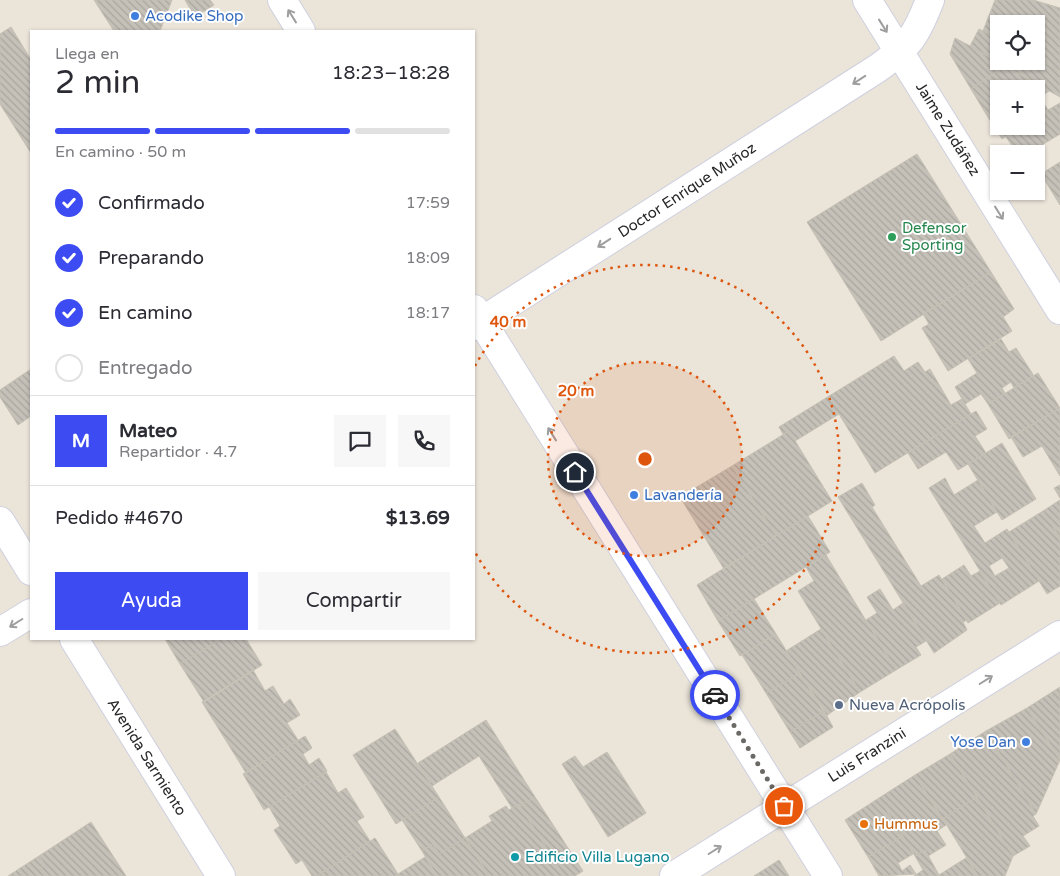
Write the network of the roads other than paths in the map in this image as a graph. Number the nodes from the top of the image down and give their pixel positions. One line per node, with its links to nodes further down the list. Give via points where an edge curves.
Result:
1 (282, 0): 4 (street, one-way to 1)
2 (867, 0): 5 (street, Jaime Zudáñez, one-way to 5)
3 (930, 0): 5 (street, Doctor Enrique Muñoz, via 918,31)
4 (301, 30)
5 (900, 52): 6 (street, Jaime Zudáñez, one-way to 6); 7 (street, Doctor Enrique Muñoz, one-way to 7)
6 (1060, 310)
7 (476, 319): 14 (street, one-way to 7)
8 (0, 521): 9 (street)
9 (30, 569)
10 (30, 614): 11 (street, one-way to 11)
11 (0, 632)
12 (1060, 635): 14 (street, Luis Franzini, one-way to 12)
13 (75, 640): 15 (street, Avenida Sarmiento)
14 (784, 806): 16 (street, Luis Franzini, one-way to 14); 17 (street)
15 (221, 876)
16 (674, 876)
17 (828, 876)

